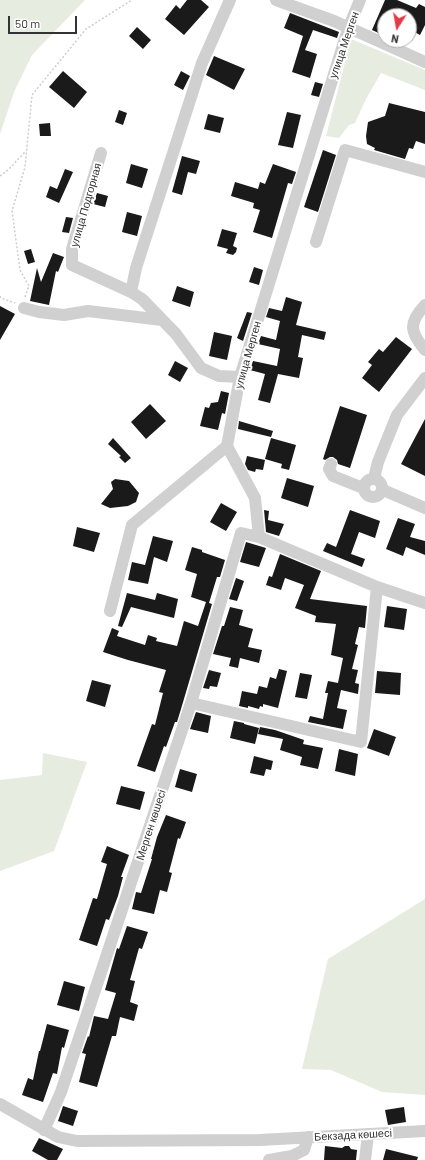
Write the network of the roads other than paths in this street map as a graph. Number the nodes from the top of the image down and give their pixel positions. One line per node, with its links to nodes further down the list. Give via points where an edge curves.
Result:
1 (230, 0): 9 (street, via 202,63)
2 (276, 0): 4 (street, via 334,21)
3 (360, 0): 4 (street, улица Мерген)
4 (348, 29): 5 (street); 14 (street, улица Мерген)
5 (425, 62)
6 (101, 153): 9 (street, улица Подгорная, via 72,249 72,266)
7 (425, 172): 8 (street, via 345,150)
8 (316, 242)
9 (131, 292): 12 (street, via 142,299)
10 (425, 305): 13 (street, via 412,324 416,340)
11 (23, 307): 12 (street, via 64,315 88,310)
12 (162, 320): 14 (street, via 176,334 201,368 219,376)
13 (425, 350)
14 (240, 377): 16 (street, улица Мерген)
15 (423, 383): 18 (street, via 397,415)
16 (227, 446): 22 (street, via 255,498); 25 (street, via 132,525)
17 (331, 464): 19 (street, via 329,469 333,476)
18 (374, 478): 19 (street, via 368,480); 20 (street, via 379,480)
19 (363, 488): 20 (street, via 365,494 375,498)
20 (382, 490): 21 (street)
21 (425, 508)
22 (259, 537): 23 (street); 26 (street, Мерген көшесі, via 241,533)
23 (377, 587): 24 (street); 26 (street, via 361,742)
24 (425, 604)
25 (110, 611)
26 (191, 703): 28 (street, Мерген көшесі, via 61,1092)
27 (0, 1104): 28 (street)
28 (44, 1130): 31 (street, via 77,1141 260,1140)
29 (425, 1130): 30 (street, Бекзада көшесі)
30 (368, 1134): 31 (street, Бекзада көшесі); 33 (street)
31 (308, 1137): 32 (street, Бекзада көшесі, via 304,1150 292,1156)
32 (269, 1160)
33 (365, 1160)

